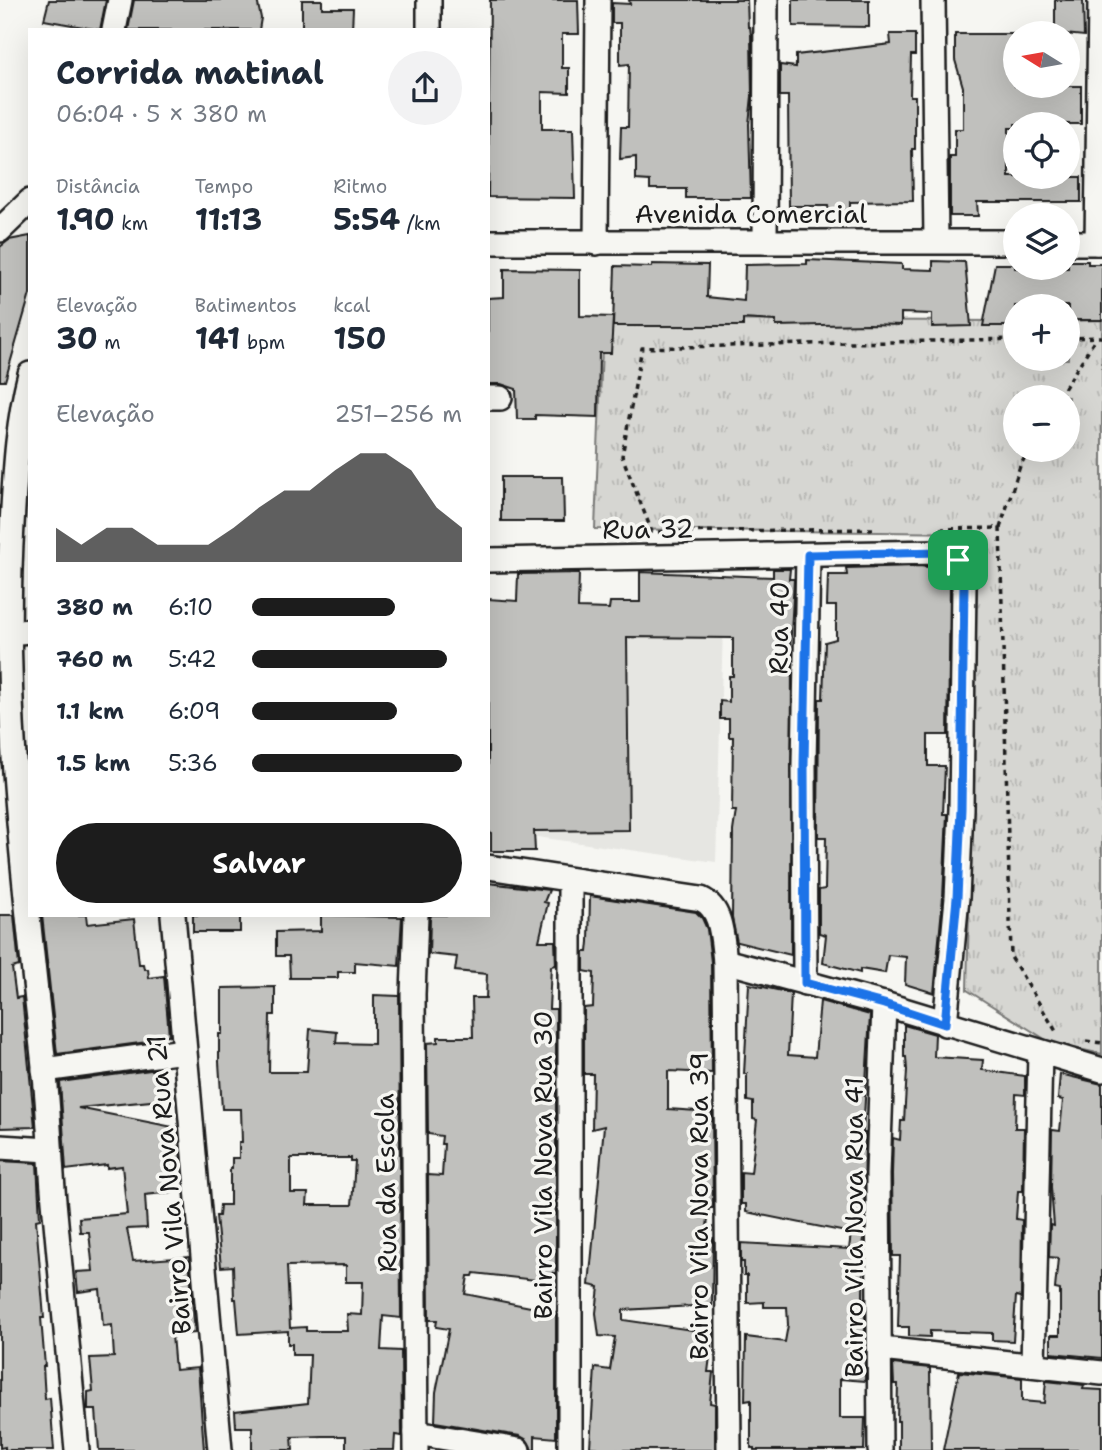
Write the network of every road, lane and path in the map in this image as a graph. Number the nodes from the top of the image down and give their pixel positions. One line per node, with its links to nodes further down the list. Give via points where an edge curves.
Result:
1 (120, 0): 7 (street)
2 (429, 0): 8 (street)
3 (598, 0): 15 (street)
4 (766, 0): 13 (street)
5 (933, 0): 11 (street)
6 (1100, 0): 17 (street)
7 (114, 28)
8 (429, 28)
9 (28, 203): 10 (street)
10 (0, 230)
11 (936, 241): 13 (street, Avenida Comercial); 14 (street, Avenida Comercial)
12 (490, 242): 15 (street, Avenida Comercial)
13 (765, 242): 15 (street, Avenida Comercial)
14 (1003, 242)
15 (596, 243)
16 (1080, 243): 17 (street)
17 (1100, 243)
18 (1102, 337): 20 (path)
19 (1080, 338): 20 (path)
20 (1096, 338): 23 (path)
21 (1003, 339): 26 (path, via 642,348 622,456 652,532)
22 (28, 384): 30 (street, via 19,429 9,572)
23 (1067, 385)
24 (1022, 462): 25 (path)
25 (1000, 528): 27 (path); 39 (path, via 1011,957)
26 (874, 529)
27 (930, 529)
28 (808, 555): 29 (street, Rua 32); 36 (street, Rua 40); 38 (street, Rua 40, via 940,552 955,557 962,567 961,809)
29 (490, 560)
30 (19, 632): 44 (street, via 14,772)
31 (490, 867): 32 (street)
32 (570, 880): 35 (street, Bairro Vila Nova Rua 39, via 701,899 718,915); 55 (street, Bairro Vila Nova Rua 30)
33 (173, 917): 42 (street, Bairro Vila Nova Rua 21)
34 (416, 917): 51 (street, Rua da Escola)
35 (725, 961): 36 (street); 56 (street, Bairro Vila Nova Rua 39)
36 (805, 983): 37 (street)
37 (884, 1004): 38 (street); 48 (street, Bairro Vila Nova Rua 41, via 878,1174)
38 (945, 1024): 43 (street)
39 (1060, 1038)
40 (1081, 1040): 41 (path)
41 (1102, 1043)
42 (184, 1051): 44 (street); 53 (street, Bairro Vila Nova Rua 21)
43 (1040, 1052): 45 (street); 49 (street)
44 (44, 1070): 47 (street)
45 (1102, 1070)
46 (0, 1147): 47 (street)
47 (49, 1150): 52 (street)
48 (881, 1349): 49 (street); 57 (street, Bairro Vila Nova Rua 41)
49 (1033, 1365): 50 (street)
50 (1102, 1373)
51 (416, 1442): 54 (street)
52 (77, 1450)
53 (220, 1450)
54 (518, 1450)
55 (570, 1450)
56 (729, 1450)
57 (880, 1450)

